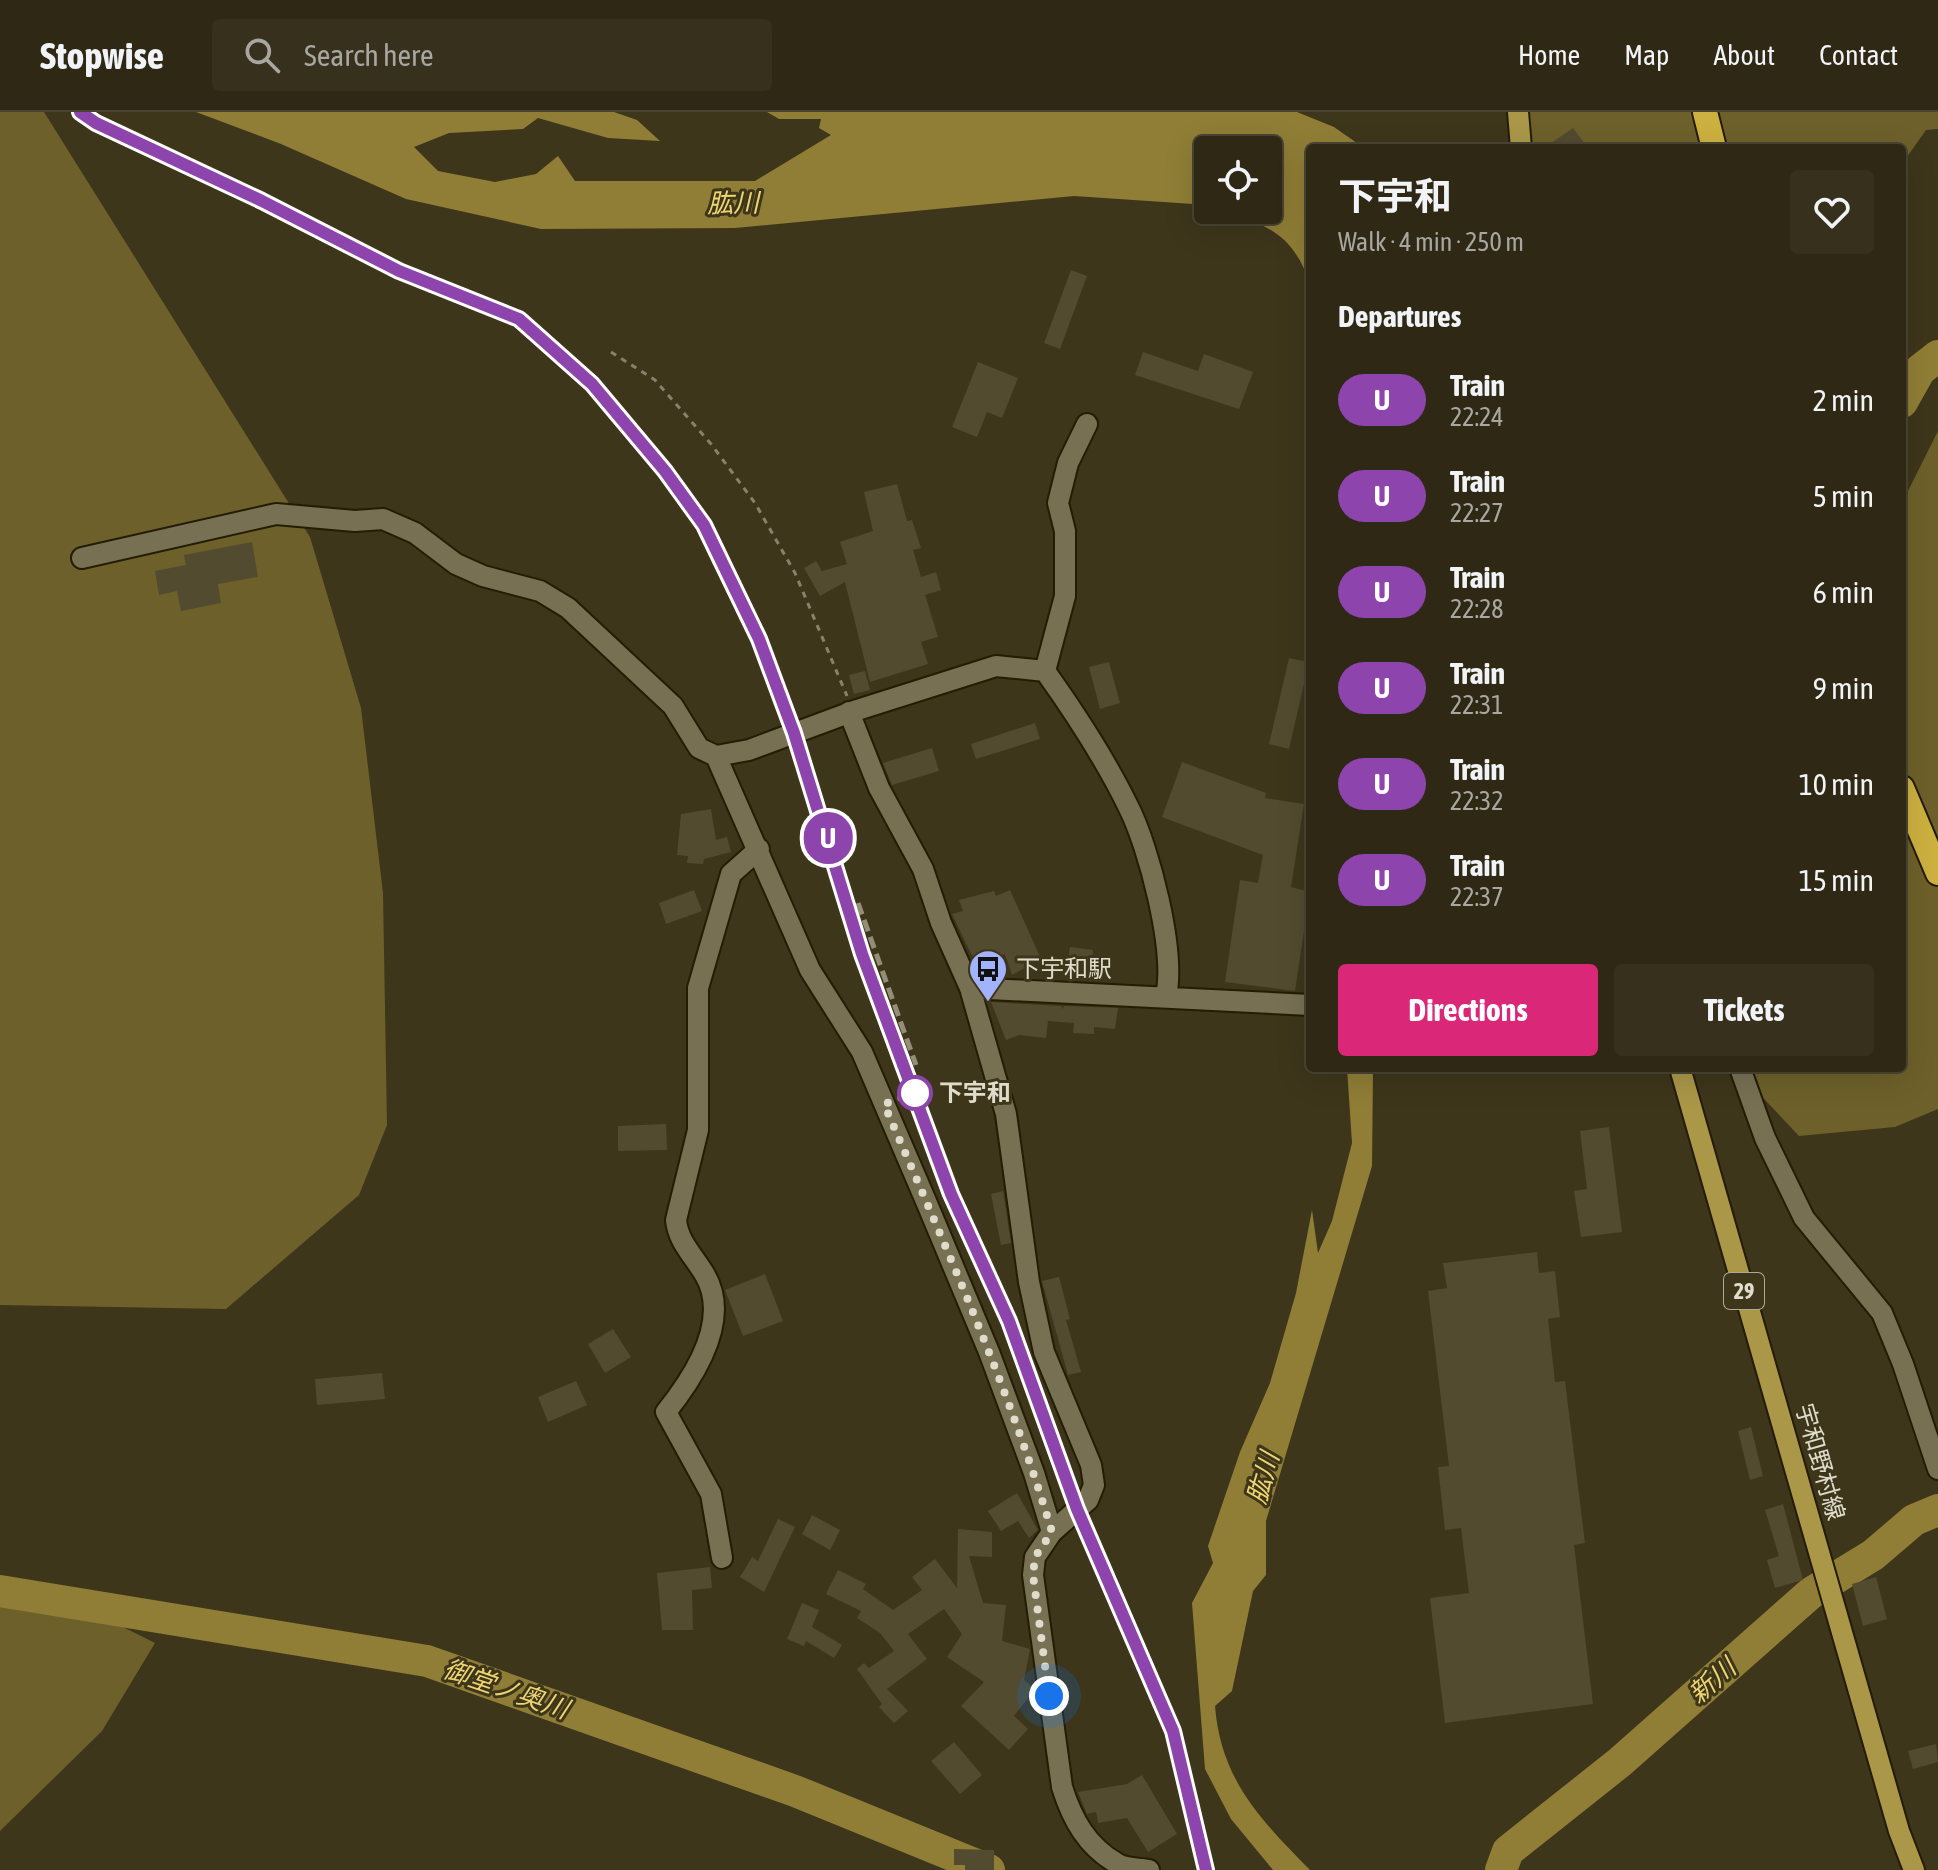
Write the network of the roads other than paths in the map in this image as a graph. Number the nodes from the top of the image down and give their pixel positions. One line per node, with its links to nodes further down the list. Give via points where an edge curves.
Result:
1 (1518, 112): 3 (main road)
2 (1705, 112): 4 (highway)
3 (1521, 144)
4 (1713, 144)
5 (1087, 424): 7 (street, via 1068,463 1058,503 1065,531 1065,596)
6 (82, 558): 9 (street, via 276,514 383,519 415,533 456,564 540,591 568,608 673,706 699,748)
7 (1045, 671): 8 (street, via 996,666); 14 (street, via 1130,808 1163,914)
8 (851, 712): 9 (street, via 749,750); 13 (street, via 879,788 923,869)
9 (716, 756): 11 (street)
10 (1906, 797): 12 (highway)
11 (759, 849): 19 (street, via 810,970 862,1052 989,1352); 20 (street, via 731,874 698,988 698,1130 676,1220 677,1233 714,1292 714,1313 691,1380 666,1412 711,1494)
12 (1938, 873)
13 (970, 988): 14 (street); 19 (street, via 1006,1114 1044,1352 1093,1475 1088,1500)
14 (1166, 996): 15 (street)
15 (1306, 1005)
16 (1681, 1072): 22 (main road, 宇和野村線 / 29)
17 (1741, 1072): 18 (street, via 1765,1138 1804,1218 1882,1313)
18 (1938, 1469)
19 (1052, 1532): 21 (street, via 1035,1557 1033,1575 1062,1787 1072,1818 1090,1842 1120,1865)
20 (722, 1558)
21 (1149, 1870)
22 (1914, 1870)

